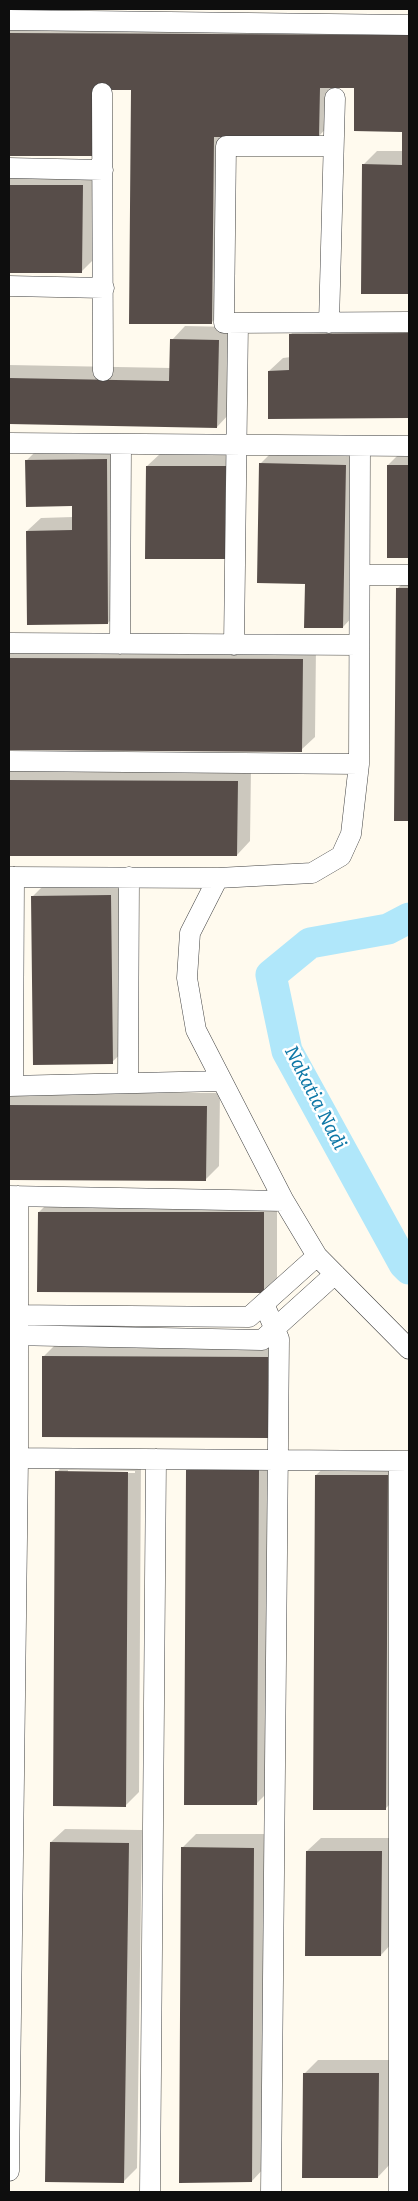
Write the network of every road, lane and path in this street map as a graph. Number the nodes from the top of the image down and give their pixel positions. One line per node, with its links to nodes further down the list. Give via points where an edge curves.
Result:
1 (9, 20): 2 (street)
2 (409, 25)
3 (102, 93): 7 (street)
4 (335, 98): 5 (street)
5 (333, 146): 11 (street, via 226,146 224,323); 12 (street)
6 (9, 168): 7 (street)
7 (102, 170): 9 (street)
8 (9, 286): 9 (street)
9 (104, 288): 13 (street)
10 (409, 322): 12 (street)
11 (238, 323): 12 (street); 16 (street)
12 (329, 323)
13 (104, 371)
14 (9, 443): 15 (street)
15 (121, 444): 16 (street); 22 (street)
16 (237, 445): 17 (street); 23 (street)
17 (360, 446): 18 (street); 19 (street)
18 (409, 446)
19 (360, 575): 20 (street); 24 (street)
20 (409, 576)
21 (9, 643): 22 (street)
22 (120, 644): 23 (street)
23 (234, 644): 24 (street)
24 (359, 645): 26 (street)
25 (9, 761): 26 (street)
26 (359, 764): 29 (street, via 351,834 341,856 312,873)
27 (11, 877): 28 (street); 32 (street)
28 (129, 877): 29 (street); 31 (street)
29 (218, 878): 30 (street, via 190,933 187,978 196,1030)
30 (222, 1081): 31 (street); 34 (street)
31 (128, 1083): 32 (street)
32 (11, 1086)
33 (13, 1196): 34 (street); 38 (street)
34 (284, 1201): 35 (street)
35 (317, 1256): 36 (street); 37 (street)
36 (335, 1274): 39 (street); 41 (street)
37 (264, 1304): 38 (street, via 249,1317); 39 (street)
38 (13, 1315): 40 (street)
39 (275, 1328): 40 (street, via 262,1340); 44 (street, via 279,1339)
40 (14, 1335): 42 (street)
41 (409, 1348)
42 (14, 1458): 43 (street); 46 (street)
43 (156, 1459): 44 (street); 47 (street)
44 (278, 1460): 45 (street); 48 (street)
45 (404, 1461): 49 (street)
46 (9, 2171)
47 (150, 2192)
48 (271, 2192)
49 (399, 2192)

